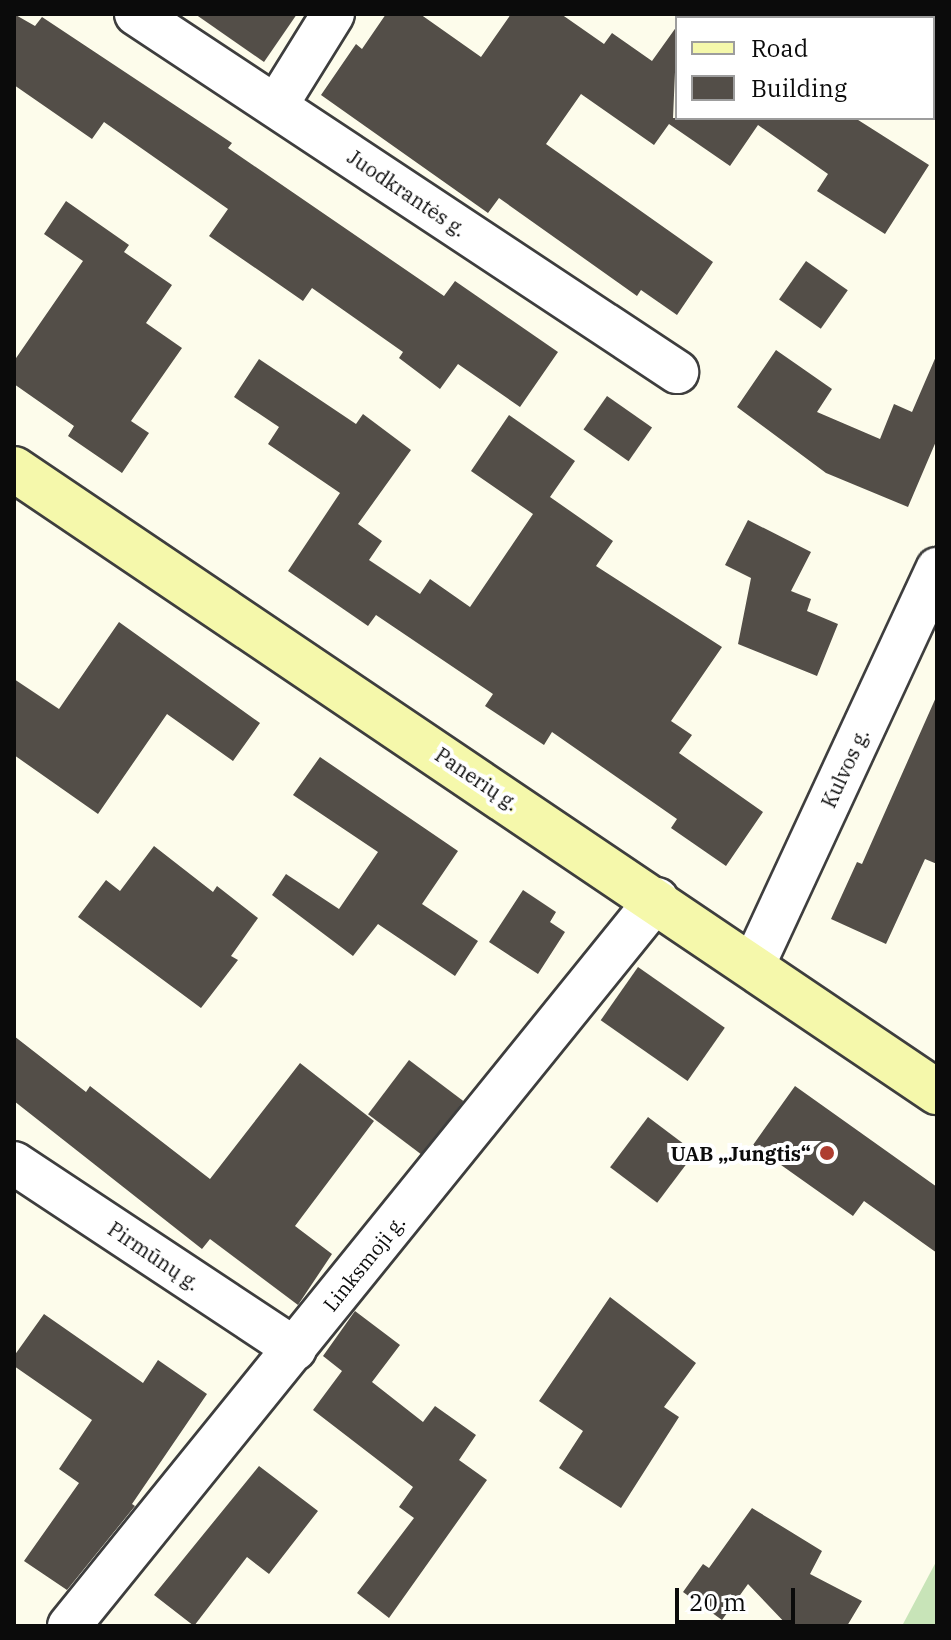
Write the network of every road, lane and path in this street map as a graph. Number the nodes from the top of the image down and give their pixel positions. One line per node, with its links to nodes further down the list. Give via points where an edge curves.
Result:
1 (136, 14): 3 (street, Juodkrantės g.)
2 (333, 14): 3 (street)
3 (276, 106): 4 (street, Juodkrantės g.)
4 (677, 372)
5 (15, 471): 7 (main road, Panerių g.)
6 (937, 569): 8 (street, Kulvos g.)
7 (657, 899): 8 (main road, Panerių g.); 11 (street, Linksmoji g.)
8 (753, 966): 9 (main road, Panerių g.)
9 (937, 1092)
10 (14, 1163): 11 (street, Pirmūnų g.)
11 (295, 1349): 12 (street, Linksmoji g.)
12 (69, 1626)

